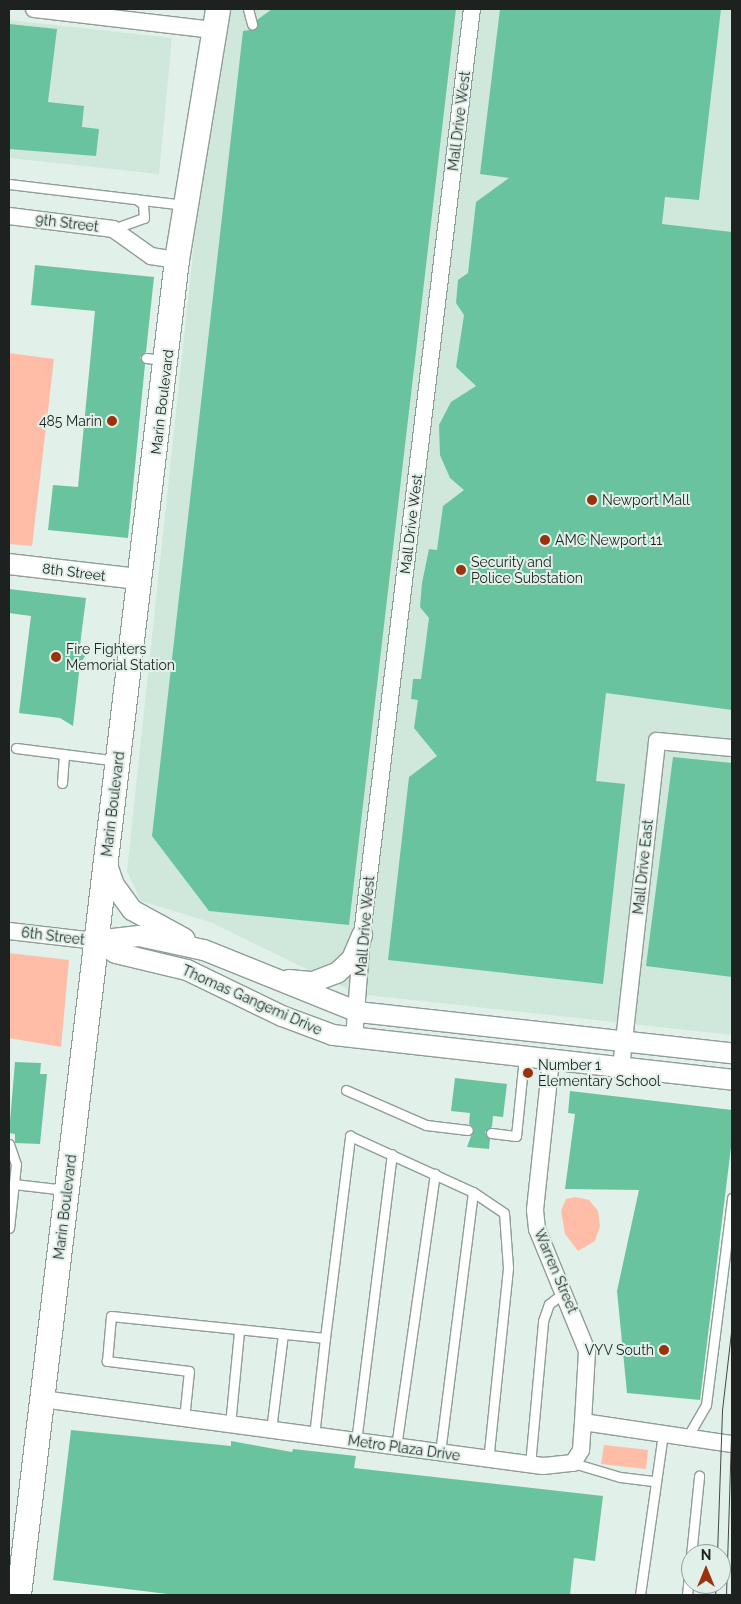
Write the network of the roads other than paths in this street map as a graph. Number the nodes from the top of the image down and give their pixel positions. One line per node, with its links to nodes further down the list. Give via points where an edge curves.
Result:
1 (34, 9): 4 (street)
2 (249, 9): 5 (lane, bridge)
3 (472, 9): 21 (street, Mall Drive West)
4 (214, 15): 8 (main road, Marin Boulevard)
5 (251, 25)
6 (9, 184): 7 (lane)
7 (135, 199): 8 (lane); 10 (lane, via 143,204 144,218)
8 (185, 205): 11 (main road, Marin Boulevard)
9 (9, 216): 10 (street, 9th Street)
10 (113, 229): 11 (street, 9th Street, via 151,256)
11 (178, 260): 13 (main road, Marin Boulevard, via 157,359)
12 (9, 564): 13 (street, 8th Street)
13 (139, 579): 17 (main road, Marin Boulevard)
14 (16, 748): 16 (lane)
15 (732, 748): 28 (street, Mall Drive East, via 657,740)
16 (64, 754): 17 (lane); 18 (lane)
17 (118, 761): 19 (main road, Marin Boulevard)
18 (62, 783)
19 (106, 862): 22 (main road, Marin Boulevard); 23 (street, via 114,885 132,910)
20 (9, 931): 22 (street, 6th Street)
21 (362, 935): 24 (street, via 348,964 329,978 313,982); 25 (street, Mall Drive West)
22 (96, 941): 23 (street, Thomas Gangemi Drive, via 139,936); 27 (street, Thomas Gangemi Drive, via 116,953 187,970 294,1021); 41 (main road, Marin Boulevard)
23 (204, 950): 24 (street, Thomas Gangemi Drive)
24 (273, 976): 25 (street, Thomas Gangemi Drive, via 323,1001)
25 (358, 1012): 26 (street, Thomas Gangemi Drive); 27 (street, Mall Drive West)
26 (602, 1038): 28 (street, Thomas Gangemi Drive); 31 (street, via 598,1046 553,1050)
27 (354, 1039): 30 (street, Thomas Gangemi Drive)
28 (624, 1041): 29 (street, Thomas Gangemi Drive); 32 (street, Mall Drive East)
29 (732, 1052)
30 (524, 1057): 31 (street, Thomas Gangemi Drive); 36 (lane, via 516,1136)
31 (551, 1060): 32 (street, Thomas Gangemi Drive); 45 (street, Warren Street, via 534,1210 537,1229)
32 (621, 1068): 33 (street, Thomas Gangemi Drive)
33 (732, 1080)
34 (346, 1090): 35 (lane, via 426,1125)
35 (468, 1130)
36 (491, 1133)
37 (9, 1144): 40 (lane, via 16,1164)
38 (392, 1154): 39 (lane); 48 (lane, via 350,1136); 57 (lane)
39 (435, 1174): 42 (lane); 59 (lane)
40 (14, 1184): 41 (lane); 44 (lane)
41 (67, 1190): 49 (main road, Marin Boulevard)
42 (473, 1192): 60 (lane); 61 (lane, via 504,1214 508,1268)
43 (732, 1198): 56 (lane, via 706,1404)
44 (9, 1228)
45 (565, 1292): 51 (street, Warren Street, via 587,1351); 63 (lane, via 549,1304 543,1321)
46 (239, 1330): 47 (lane); 50 (lane, via 111,1316 107,1361 189,1371); 52 (lane)
47 (284, 1334): 48 (lane); 53 (lane)
48 (325, 1338): 55 (lane)
49 (42, 1400): 50 (street, Metro Plaza Drive); 66 (main road, Marin Boulevard)
50 (184, 1419): 52 (street, Metro Plaza Drive)
51 (584, 1422): 54 (street); 62 (street, via 581,1450)
52 (230, 1425): 53 (street, Metro Plaza Drive)
53 (271, 1430): 55 (street, Metro Plaza Drive)
54 (662, 1433): 56 (street); 65 (lane)
55 (314, 1436): 57 (street, Metro Plaza Drive)
56 (688, 1436): 58 (street)
57 (356, 1442): 59 (street, Metro Plaza Drive)
58 (732, 1444)
59 (396, 1447): 60 (street, Metro Plaza Drive)
60 (440, 1454): 61 (street, Metro Plaza Drive)
61 (488, 1460): 63 (street, Metro Plaza Drive)
62 (573, 1463): 63 (street, Metro Plaza Drive); 65 (lane, via 620,1477)
63 (530, 1465)
64 (699, 1476): 68 (lane)
65 (655, 1481): 67 (lane)
66 (19, 1595)
67 (640, 1595)
68 (686, 1595)

